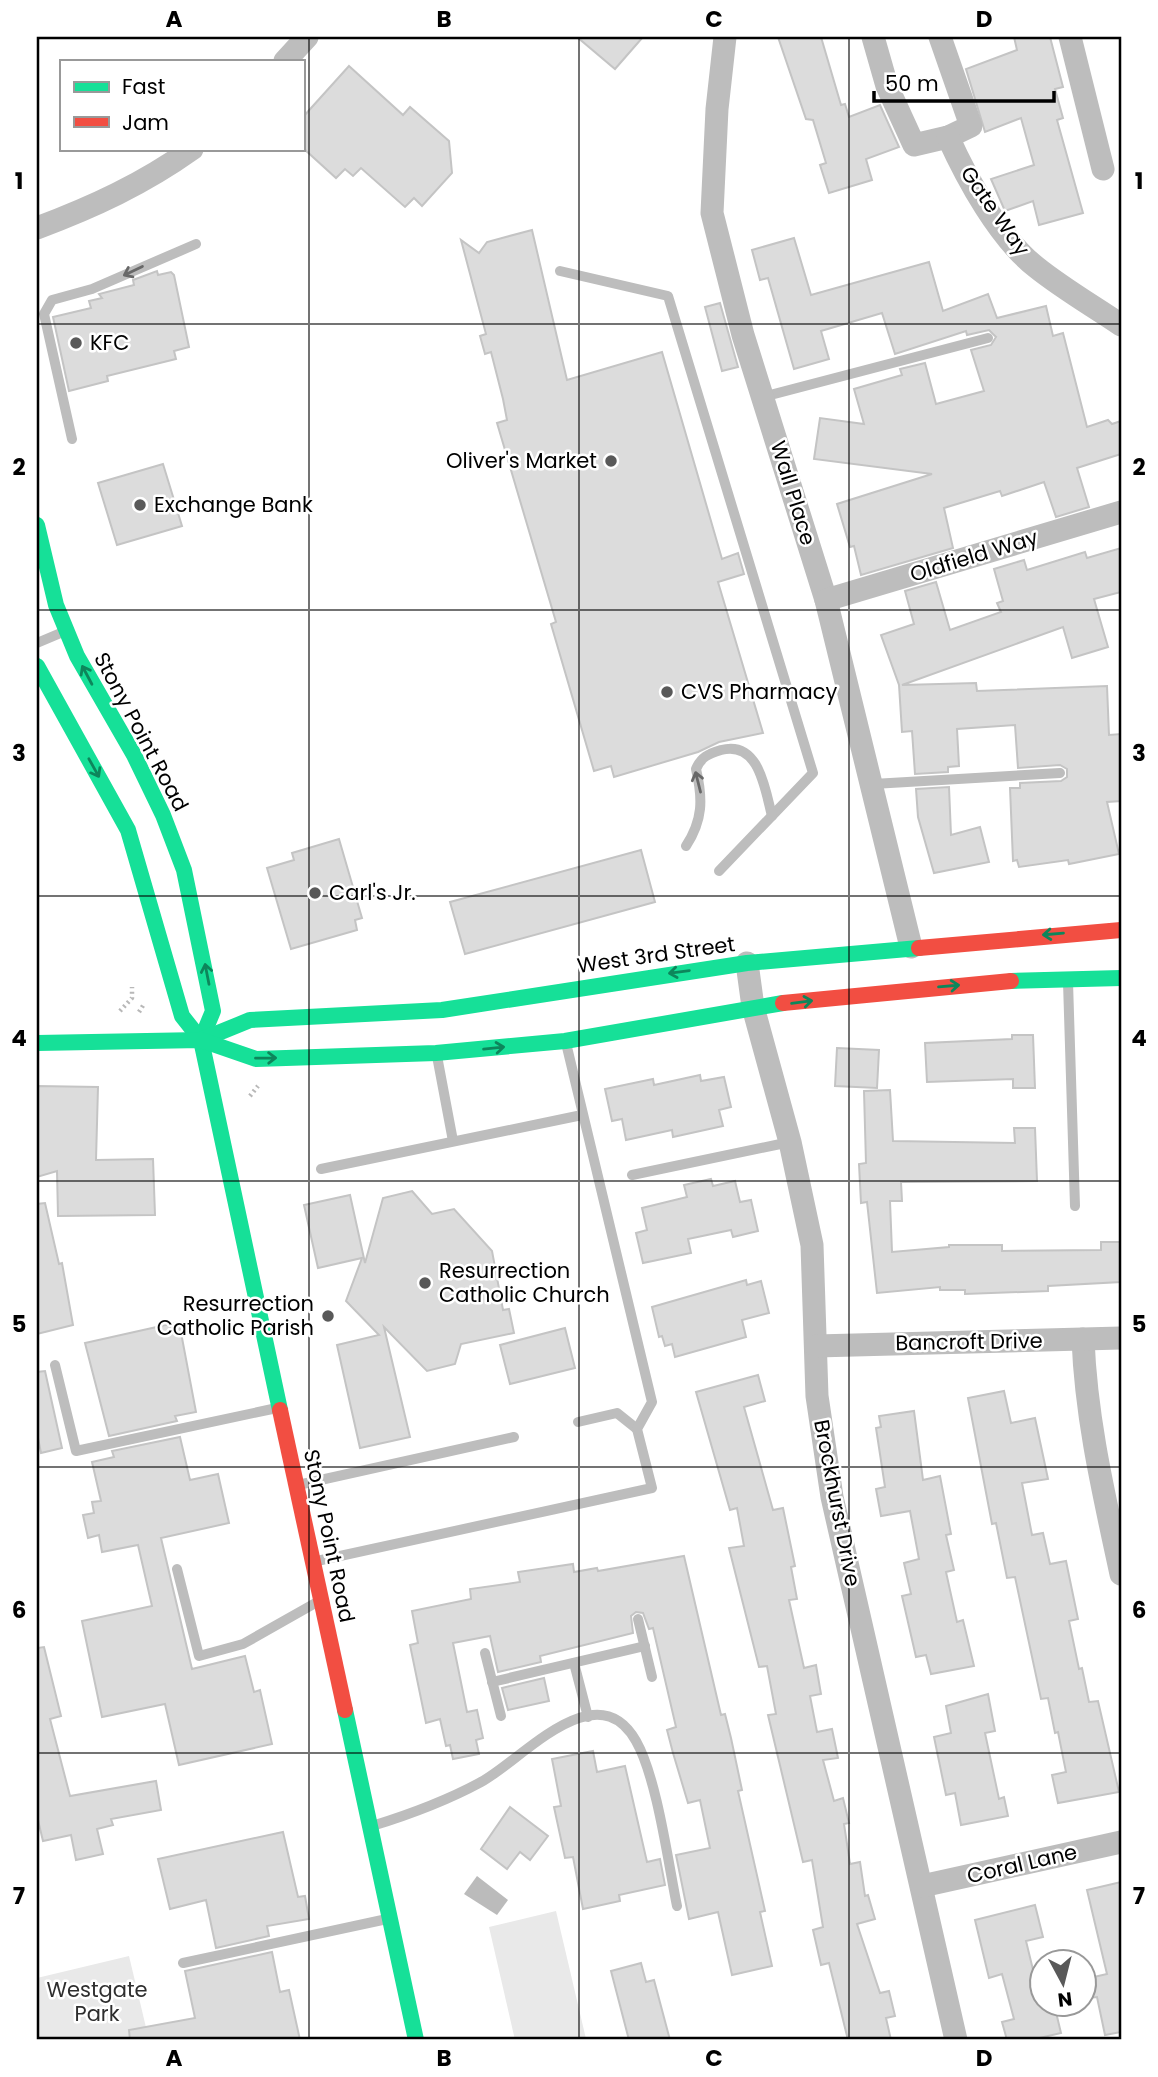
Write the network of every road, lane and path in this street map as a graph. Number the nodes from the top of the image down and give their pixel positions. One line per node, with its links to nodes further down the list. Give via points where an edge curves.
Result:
1 (307, 37): 6 (street)
2 (725, 37): 15 (street, Wall Place, via 712,213)
3 (873, 37): 7 (street, via 887,86 914,145)
4 (940, 37): 7 (street, via 971,126)
5 (1070, 37): 9 (street)
6 (286, 60)
7 (948, 137): 13 (street, Gate Way, via 962,168 1011,241 1034,266)
8 (191, 150): 10 (street, via 118,195)
9 (1102, 169)
10 (37, 228)
11 (196, 244): 16 (lane, one-way to 16, via 47,305 44,314)
12 (560, 271): 25 (lane, via 668,296 814,773)
13 (1121, 325)
14 (988, 338): 15 (lane)
15 (763, 397): 19 (street, Wall Place)
16 (72, 439)
17 (1121, 512): 19 (street, Oldfield Way)
18 (37, 525): 20 (main road, Stony Point Road)
19 (826, 600): 24 (street, Wall Place)
20 (66, 631): 21 (lane); 38 (main road, Stony Point Road, one-way to 20, via 213,1011 184,870 134,755)
21 (37, 643)
22 (37, 666): 38 (main road, Stony Point Road, one-way to 38, via 128,830 182,1016)
23 (1060, 773): 24 (lane)
24 (873, 784): 29 (street, Wall Place)
25 (772, 816): 26 (lane, one-way to 25, via 701,813 696,769 708,754 732,747 743,750 759,767); 27 (lane)
26 (686, 846)
27 (719, 872)
28 (1121, 930): 29 (main road, West 3rd Street, one-way to 29)
29 (911, 947): 30 (main road, West 3rd Street)
30 (747, 963): 35 (street, Brockhurst Drive); 38 (main road, West 3rd Street, one-way to 38, via 442,1010 250,1020)
31 (1121, 978): 32 (main road, West 3rd Street)
32 (1068, 979): 35 (main road, West 3rd Street, one-way to 32, via 997,981); 49 (lane)
33 (132, 987): 36 (path, via 132,998)
34 (144, 1004): 37 (path)
35 (753, 1007): 39 (main road, West 3rd Street); 46 (street, Brockhurst Drive)
36 (120, 1011)
37 (139, 1012)
38 (201, 1040): 40 (main road, West 3rd Street); 41 (main road, West 3rd Street, one-way to 41, via 256,1059); 54 (main road, Stony Point Road)
39 (565, 1041): 41 (main road, West 3rd Street, one-way to 39); 44 (lane)
40 (37, 1044)
41 (436, 1053): 45 (lane)
42 (260, 1084): 43 (path)
43 (250, 1096)
44 (582, 1115): 45 (lane); 56 (lane, via 653,1402)
45 (453, 1140): 47 (lane)
46 (790, 1142): 48 (lane); 52 (street, Brockhurst Drive, via 812,1245)
47 (321, 1169)
48 (632, 1175)
49 (1075, 1206)
50 (1121, 1338): 51 (street, Bancroft Drive)
51 (1083, 1339): 52 (street, Bancroft Drive); 61 (street, via 1092,1443)
52 (816, 1346): 73 (street, Brockhurst Drive, via 817,1396 832,1497)
53 (55, 1365): 54 (lane, via 76,1451)
54 (280, 1408): 58 (main road, Stony Point Road)
55 (578, 1422): 56 (lane, via 617,1413)
56 (637, 1429): 59 (lane, via 652,1488)
57 (514, 1437): 58 (lane)
58 (297, 1486): 59 (main road, Stony Point Road)
59 (313, 1562): 62 (main road, Stony Point Road)
60 (177, 1569): 62 (lane, via 199,1656 243,1644)
61 (1121, 1574)
62 (321, 1600): 71 (main road, Stony Point Road)
63 (638, 1619): 64 (lane)
64 (645, 1646): 66 (lane); 67 (lane)
65 (485, 1653): 68 (lane)
66 (574, 1663): 68 (lane); 70 (lane)
67 (652, 1677)
68 (492, 1682): 69 (lane)
69 (500, 1716)
70 (588, 1717): 71 (lane, via 575,1718 537,1739 482,1782 427,1809); 74 (lane, via 600,1715 621,1723 636,1741 648,1772)
71 (370, 1826): 75 (main road, Stony Point Road)
72 (1121, 1842): 73 (street, Coral Lane)
73 (922, 1886): 78 (street, Brockhurst Drive)
74 (677, 1906)
75 (389, 1918): 76 (lane); 77 (main road, Stony Point Road)
76 (183, 1964)
77 (416, 2040)
78 (956, 2040)

